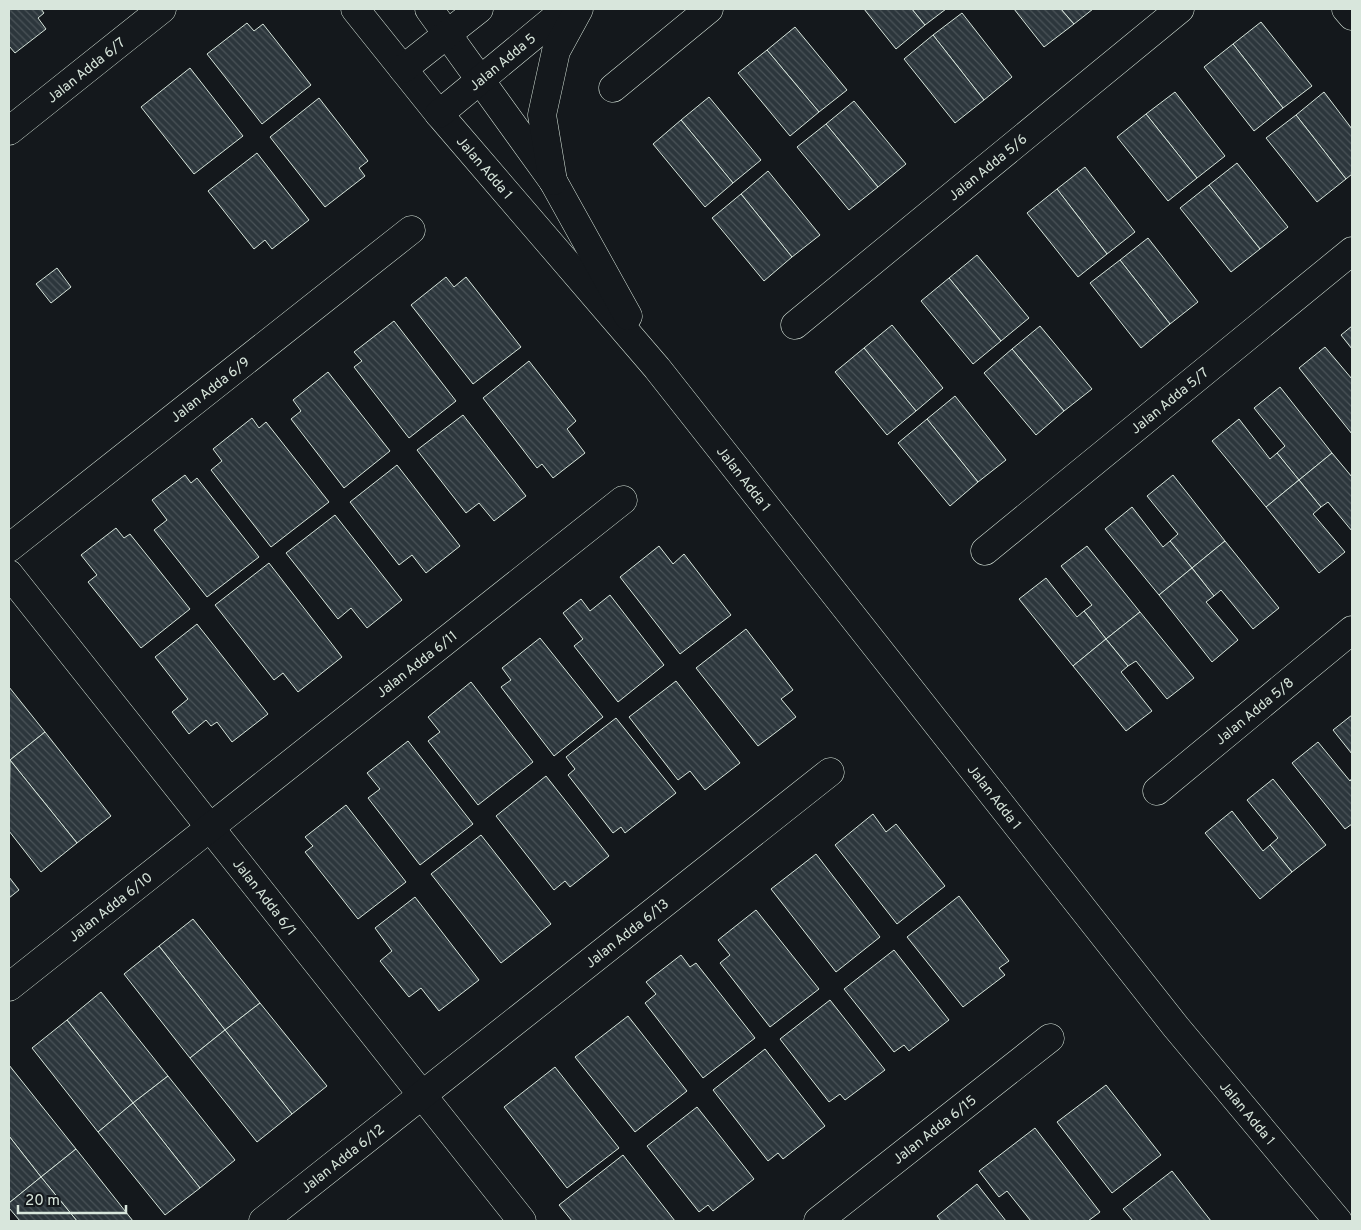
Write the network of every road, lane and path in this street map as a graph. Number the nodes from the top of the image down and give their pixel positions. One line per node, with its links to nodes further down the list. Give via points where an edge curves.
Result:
1 (162, 9): 16 (street, Jalan Adda 6/7)
2 (355, 9): 12 (street, Jalan Adda 1)
3 (429, 9): 11 (street, Jalan Adda 1)
4 (479, 9): 11 (street)
5 (566, 9): 13 (street, Jalan Adda 5)
6 (578, 9): 17 (street, via 556,51 542,115)
7 (709, 9): 14 (street)
8 (1180, 9): 20 (street, Jalan Adda 5/6)
9 (1346, 9): 10 (street)
10 (1352, 16)
11 (448, 35): 12 (street); 13 (street, Jalan Adda 1)
12 (403, 69): 15 (street, Jalan Adda 1)
13 (482, 79): 15 (street, Jalan Adda 5); 17 (street, Jalan Adda 1)
14 (612, 88)
15 (439, 114): 21 (street, Jalan Adda 1)
16 (9, 131)
17 (553, 181): 21 (street, Jalan Adda 1)
18 (411, 230): 23 (street, Jalan Adda 6/9)
19 (1352, 251): 24 (street, Jalan Adda 5/7)
20 (795, 325)
21 (657, 368): 36 (street, Jalan Adda 1, via 1176,1027)
22 (623, 500): 29 (street, Jalan Adda 6/11)
23 (9, 548)
24 (986, 551)
25 (9, 574): 29 (street, Jalan Adda 6/1)
26 (1352, 630): 28 (street, Jalan Adda 5/8)
27 (830, 772): 32 (street, Jalan Adda 6/13)
28 (1157, 791)
29 (210, 827): 30 (street, Jalan Adda 6/10); 32 (street, Jalan Adda 6/1)
30 (9, 987)
31 (1050, 1038): 35 (street, Jalan Adda 6/15)
32 (422, 1095): 33 (street, Jalan Adda 6/12); 34 (street, Jalan Adda 6/1)
33 (263, 1221)
34 (522, 1221)
35 (818, 1221)
36 (1338, 1221)

